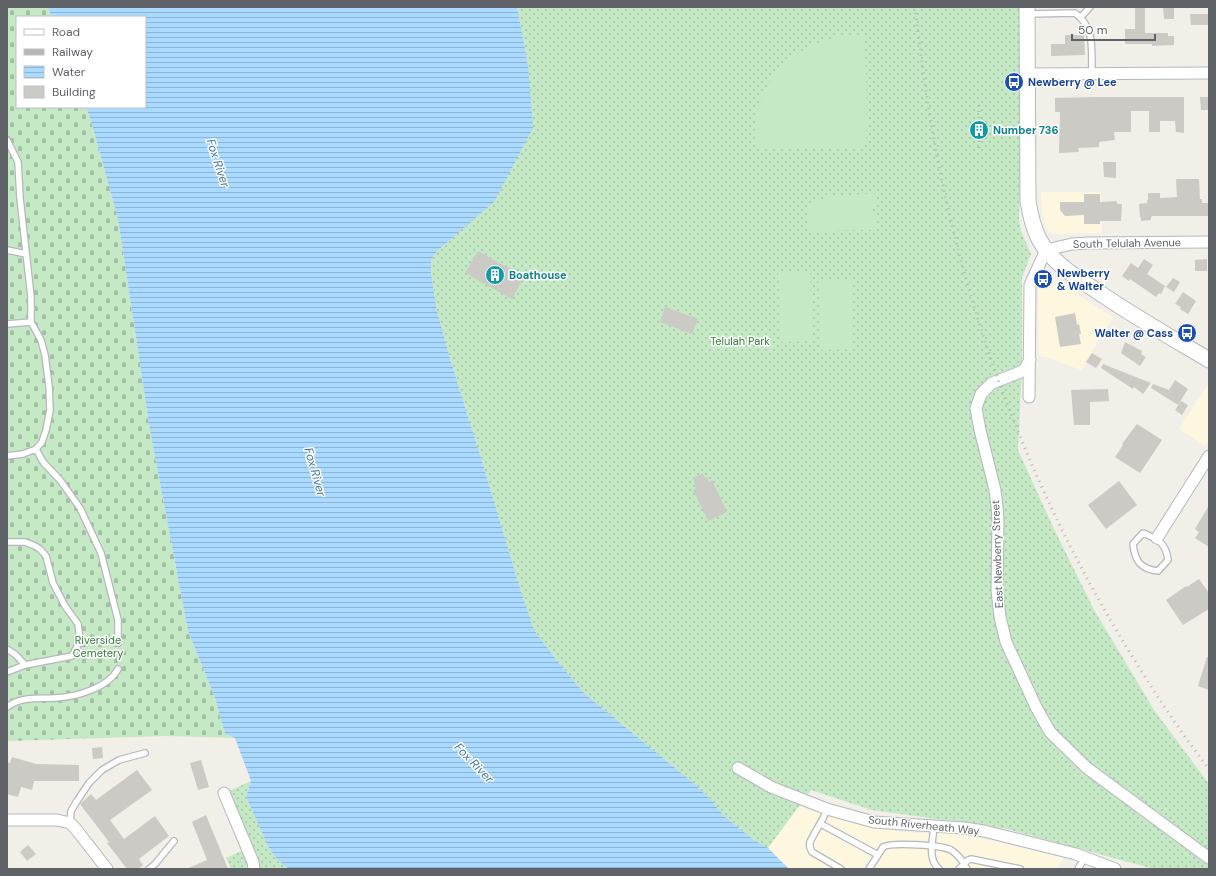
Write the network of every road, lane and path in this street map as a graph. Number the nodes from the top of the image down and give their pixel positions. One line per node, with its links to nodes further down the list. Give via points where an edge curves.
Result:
1 (1090, 7): 3 (lane)
2 (1027, 10): 3 (lane, via 1075,13); 5 (main road)
3 (1081, 17): 6 (lane, via 1091,35)
4 (1209, 73): 6 (street)
5 (1027, 74): 6 (street); 10 (main road, via 1028,201 1032,222)
6 (1092, 74)
7 (7, 140): 11 (lane, via 18,162)
8 (1209, 242): 10 (street, South Telulah Avenue, via 1089,243)
9 (7, 250): 11 (lane)
10 (1046, 250): 14 (street, via 1030,285); 15 (main road, via 1066,270 1114,303)
11 (26, 254): 12 (lane)
12 (31, 322): 13 (lane); 17 (lane, via 42,340 50,410 42,442)
13 (7, 324)
14 (1030, 360): 16 (street); 40 (street, East Newberry Street, via 1024,370 992,383 981,394 976,408 995,490 998,521 997,590 1006,642 1050,732 1087,768)
15 (1209, 360)
16 (1029, 397)
17 (36, 449): 18 (lane); 22 (lane, via 43,462 80,508 101,553 118,620)
18 (7, 456)
19 (1209, 456): 20 (street)
20 (1157, 538): 20 (lane, via 1144,533 1133,544 1134,557 1146,570 1158,571 1168,560 1167,550)
21 (7, 542): 24 (lane, via 25,542 40,549 46,556 53,583 78,624 80,641 72,656)
22 (118, 643)
23 (7, 649): 24 (lane)
24 (25, 664): 26 (lane)
25 (118, 669): 27 (lane, via 104,684 80,694 13,702)
26 (7, 672)
27 (7, 707)
28 (145, 753): 33 (lane, via 119,760 102,770 77,801 71,811)
29 (738, 768): 31 (street, South Riverheath Way, via 771,787)
30 (224, 793): 44 (street)
31 (827, 809): 34 (lane); 35 (street, South Riverheath Way, via 874,822)
32 (7, 820): 33 (street, via 57,820)
33 (70, 823): 42 (street)
34 (821, 824): 38 (lane); 45 (lane, via 810,843 812,852)
35 (934, 826): 37 (lane); 39 (street, South Riverheath Way, via 984,831)
36 (174, 841): 43 (lane)
37 (932, 846): 38 (lane, via 891,845 883,847); 41 (lane, via 949,849); 47 (lane, via 932,856)
38 (878, 855): 46 (lane)
39 (1086, 857): 51 (lane); 52 (street, South Riverheath Way)
40 (1209, 858)
41 (964, 863): 48 (lane); 49 (lane); 50 (lane, via 971,859)
42 (107, 869)
43 (149, 869)
44 (254, 869)
45 (841, 869)
46 (869, 869)
47 (939, 869)
48 (959, 869)
49 (967, 869)
50 (1020, 869)
51 (1078, 869)
52 (1115, 869)

